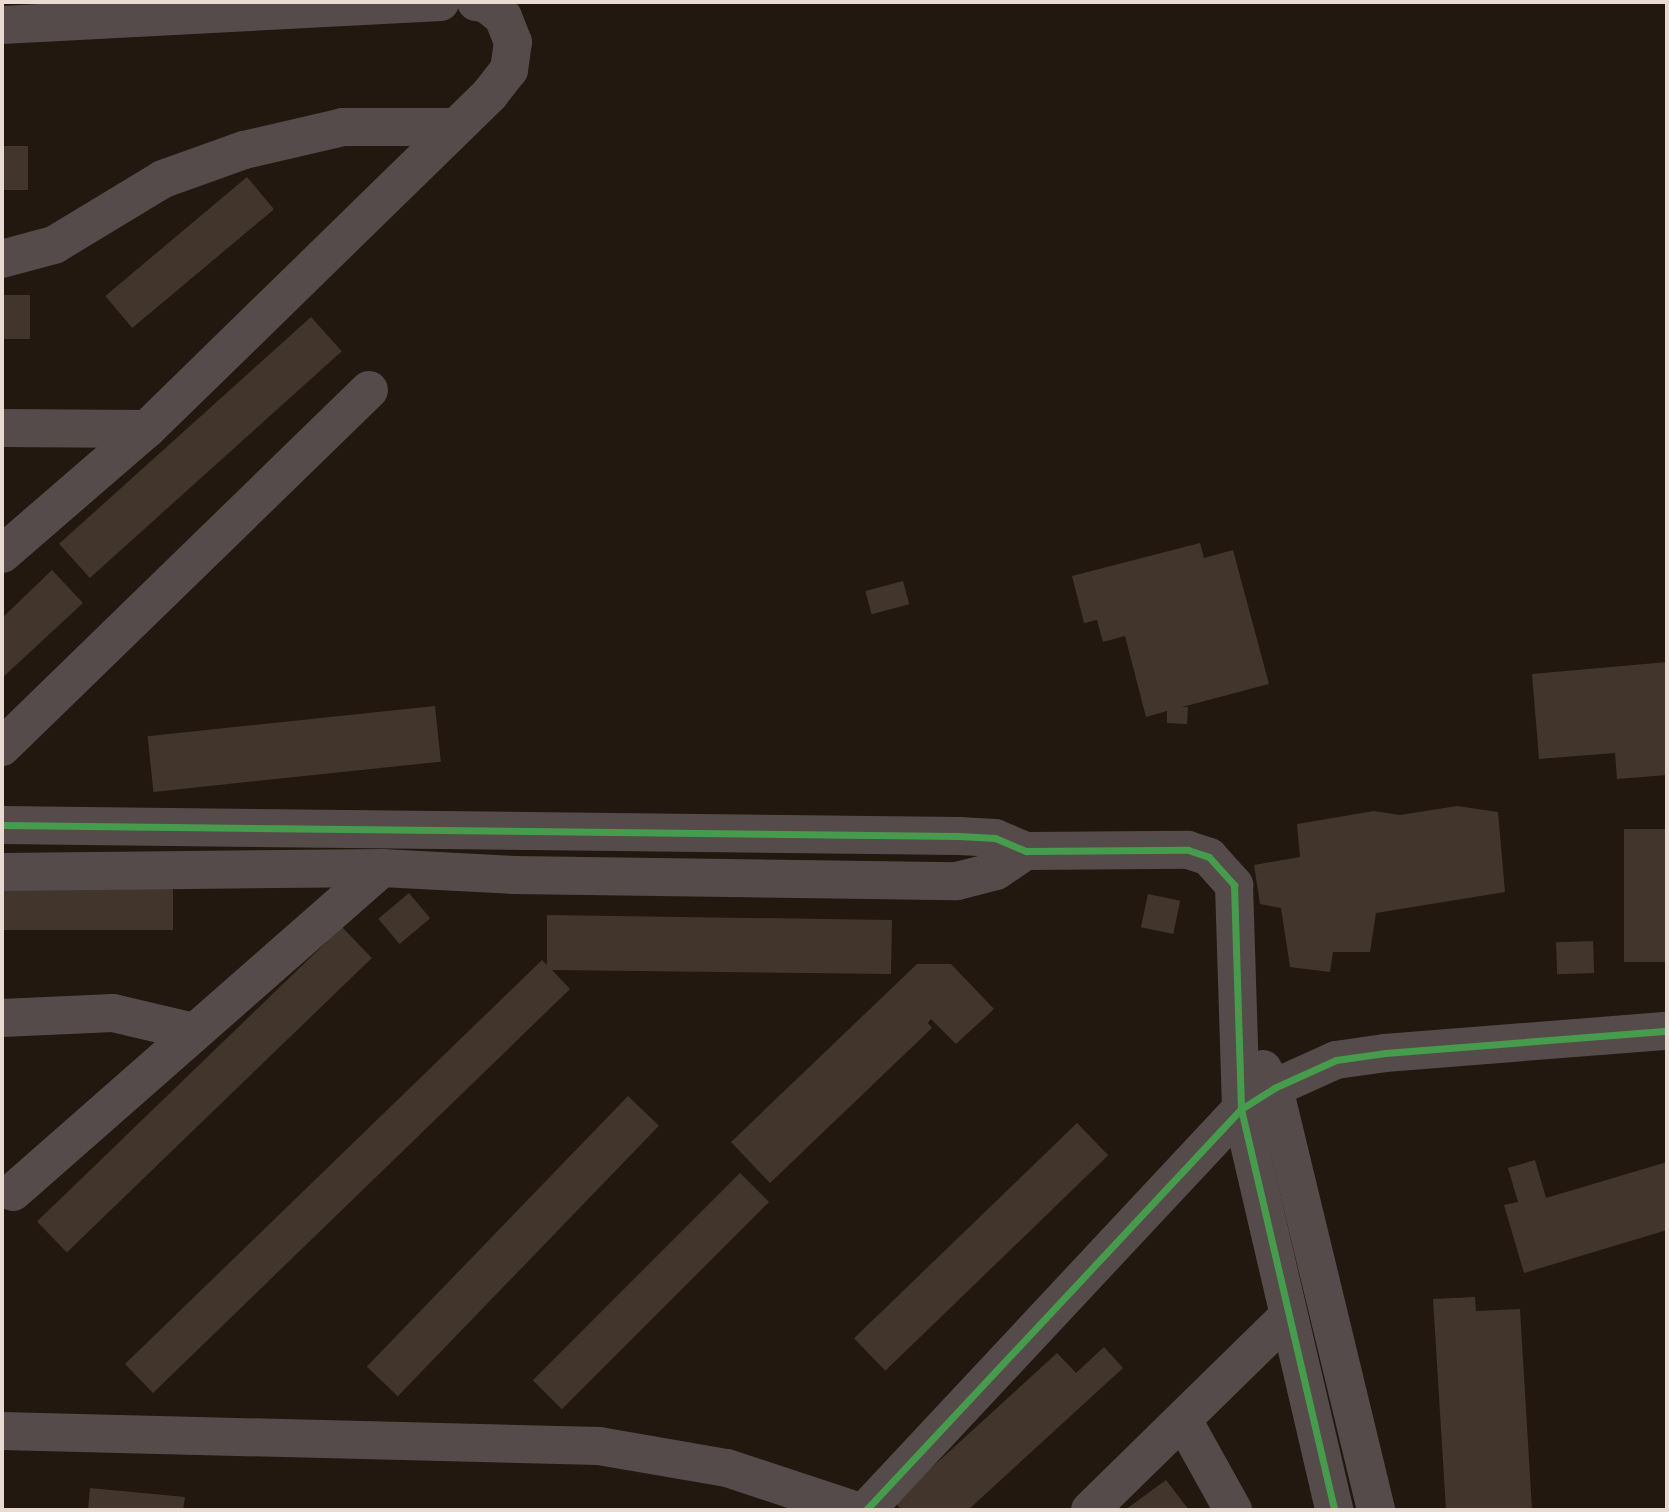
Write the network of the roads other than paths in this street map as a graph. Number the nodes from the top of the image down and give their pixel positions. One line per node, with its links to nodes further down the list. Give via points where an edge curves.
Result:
1 (440, 2): 3 (street)
2 (476, 2): 4 (street, via 503,17 513,42 509,70)
3 (2, 25)
4 (454, 127): 5 (street, via 343,127 244,150 163,179 54,245); 8 (street)
5 (2, 259)
6 (369, 390): 10 (street)
7 (2, 428): 8 (street)
8 (147, 429): 9 (street)
9 (2, 554)
10 (2, 747)
11 (2, 825): 12 (street)
12 (512, 831): 13 (street, via 959,836 995,838); 16 (street)
13 (1026, 851): 16 (street, via 996,871 957,881); 20 (street, via 1188,850 1209,857 1234,885)
14 (382, 868): 15 (street); 16 (street); 19 (street)
15 (2, 872)
16 (514, 875)
17 (2, 1018): 19 (street, via 113,1013)
18 (1667, 1031): 21 (street, via 1373,1054 1336,1060)
19 (194, 1032): 23 (street)
20 (1241, 1035): 21 (street); 22 (street)
21 (1274, 1088): 22 (street); 32 (street)
22 (1241, 1109): 24 (street); 28 (street)
23 (13, 1192)
24 (1288, 1316): 25 (street); 31 (street)
25 (1183, 1420): 29 (street); 30 (street)
26 (2, 1431): 27 (street, via 599,1446 727,1468)
27 (854, 1510)
28 (866, 1510)
29 (1090, 1510)
30 (1233, 1510)
31 (1334, 1510)
32 (1376, 1510)

